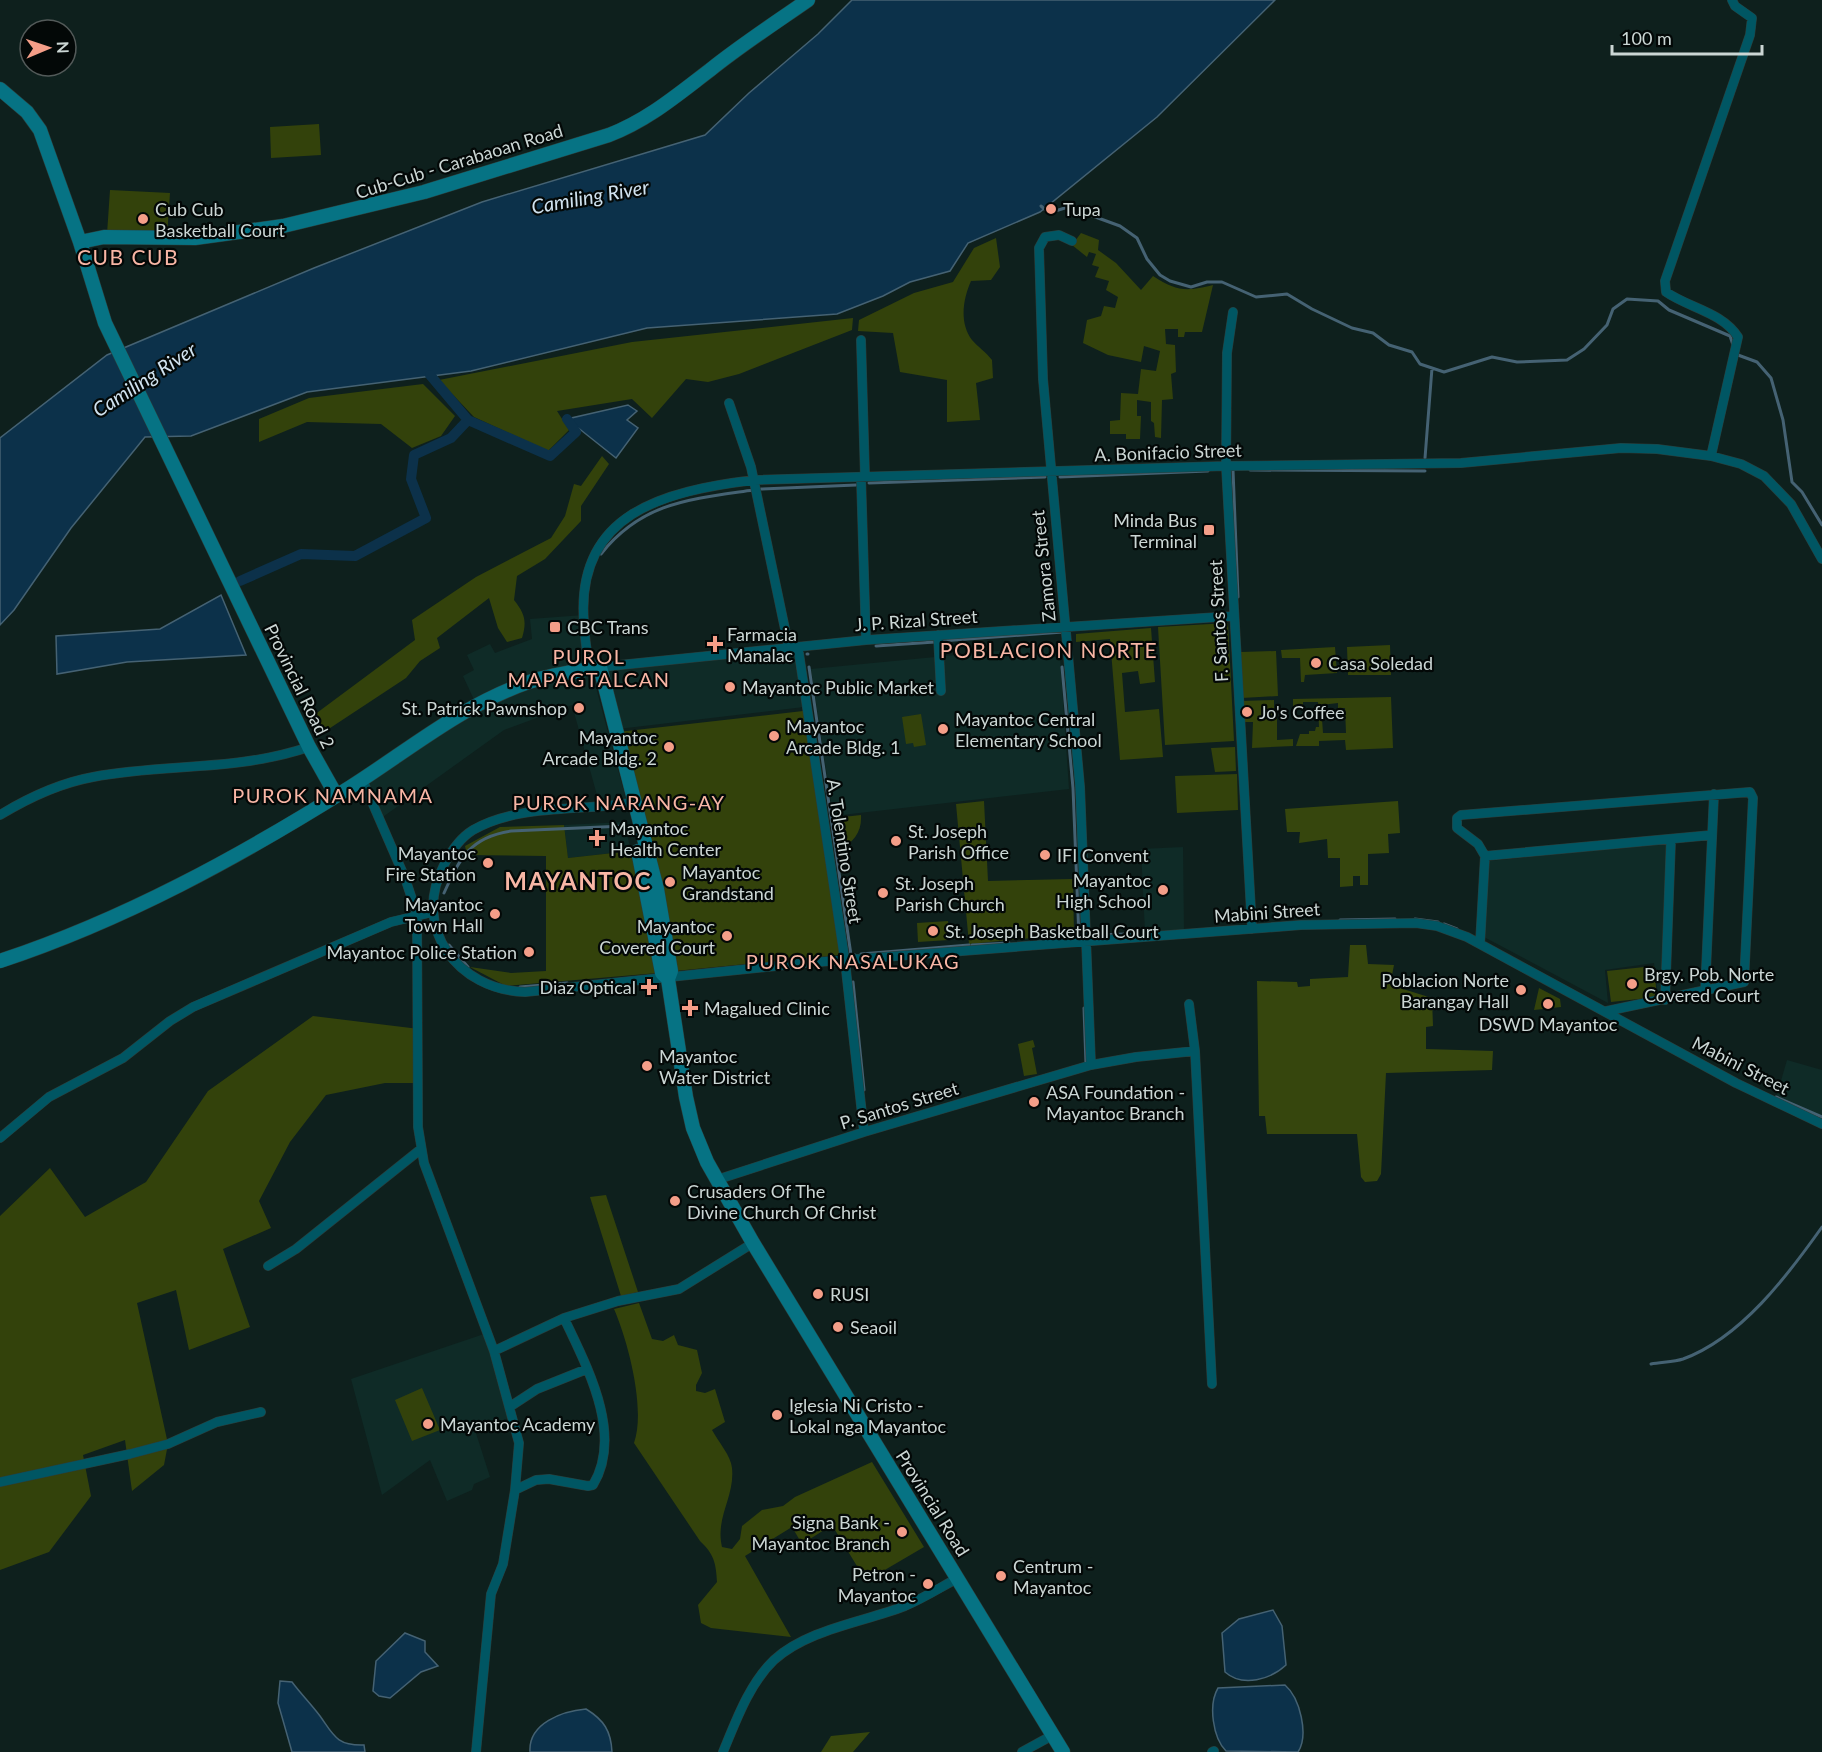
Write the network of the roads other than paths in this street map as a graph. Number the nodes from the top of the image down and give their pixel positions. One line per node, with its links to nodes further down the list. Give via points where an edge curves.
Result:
1 (808, 0): 5 (main road, Cub-Cub - Carabaoan Road, via 665,106 609,135 424,192 283,226 203,237 105,237)
2 (1732, 0): 9 (street, via 1752,18 1750,35 1665,281 1666,292 1677,301 1722,320 1738,337)
3 (0, 89): 5 (main road, Provincial Road 2, via 27,112 40,130)
4 (1072, 241): 11 (street, Zamora Street, via 1051,235 1039,248)
5 (80, 242): 22 (main road, Provincial Road 2, via 105,323)
6 (1233, 312): 10 (street, F. Santos Street, via 1227,353)
7 (861, 340): 12 (street)
8 (729, 403): 13 (street, A. Tolentino Street, via 743,436)
9 (1711, 456): 10 (street, A. Bonifacio Street, via 1621,448 1461,463); 14 (street, A. Bonifacio Street, via 1741,464 1778,488)
10 (1226, 466): 11 (street, A. Bonifacio Street); 15 (street, F. Santos Street)
11 (1050, 472): 12 (street, A. Bonifacio Street); 16 (street, Zamora Street)
12 (863, 477): 13 (street, A. Bonifacio Street); 18 (street)
13 (754, 480): 19 (street, A. Tolentino Street); 20 (street, A. Bonifacio Street, via 678,494 642,508 609,533 595,552 584,581)
14 (1822, 559)
15 (1234, 616): 16 (street, J. P. Rizal Street); 33 (street, F. Santos Street)
16 (1066, 626): 17 (street, J. P. Rizal Street); 34 (street, Zamora Street, via 1084,843)
17 (938, 635): 18 (street, J. P. Rizal Street); 21 (street)
18 (867, 640): 19 (street, J. P. Rizal Street)
19 (794, 647): 20 (street, J. P. Rizal Street); 37 (street, A. Tolentino Street)
20 (593, 664): 23 (main road, via 540,678 486,699); 26 (main road, Provincial Road)
21 (941, 691)
22 (309, 747): 25 (main road, Provincial Road 2); 27 (street, via 244,764 93,777 57,787)
23 (362, 779): 25 (main road); 32 (street)
24 (1714, 794): 28 (street); 30 (street, via 1461,815 1457,828 1478,844); 39 (street, via 1750,792 1753,802 1745,978 1740,985)
25 (336, 795): 36 (main road, via 169,891 67,938)
26 (631, 803): 31 (street, via 525,814 474,830 454,848 440,873 431,898); 38 (main road, Provincial Road, via 653,895 662,974)
27 (0, 815)
28 (1712, 834): 29 (street); 39 (street)
29 (1671, 838): 30 (street); 40 (street)
30 (1485, 856): 35 (street)
31 (433, 912): 32 (street); 38 (street, Mabini Street, via 438,933 454,960 481,981 502,990 525,992)
32 (417, 914): 47 (street, via 193,1007 123,1058 40,1103); 48 (street)
33 (1252, 929): 34 (street, Mabini Street); 35 (street, Mabini Street, via 1416,923 1455,931)
34 (1085, 941): 37 (street, Mabini Street); 44 (street, Zamora Street)
35 (1480, 944): 42 (street, Mabini Street)
36 (0, 961)
37 (845, 961): 38 (street, Mabini Street); 46 (street, A. Tolentino Street)
38 (668, 979): 49 (main road, Provincial Road, via 689,1114)
39 (1705, 992): 40 (street)
40 (1665, 1000): 42 (street)
41 (1189, 1004): 43 (street)
42 (1607, 1011): 45 (street, Mabini Street, via 1736,1083)
43 (1195, 1051): 44 (street, P. Santos Street); 55 (street)
44 (1091, 1065): 46 (street, P. Santos Street)
45 (1822, 1124)
46 (864, 1132): 49 (street, P. Santos Street)
47 (0, 1138)
48 (421, 1149): 51 (street, via 296,1249); 53 (street)
49 (716, 1180): 50 (main road, Provincial Road)
50 (753, 1244): 52 (street, via 679,1289 618,1301); 60 (main road, Provincial Road)
51 (268, 1266)
52 (564, 1318): 53 (street); 54 (street)
53 (494, 1351): 56 (street)
54 (588, 1369): 56 (street, via 537,1389); 59 (street, via 604,1424 600,1473 593,1485 549,1479 536,1480)
55 (1212, 1384)
56 (511, 1406): 59 (street, via 519,1443)
57 (261, 1412): 58 (street, via 217,1422 168,1444)
58 (0, 1482)
59 (515, 1490): 62 (street, via 503,1564 491,1594)
60 (958, 1578): 61 (main road, Provincial Road); 63 (street, via 912,1603 784,1651 757,1681)
61 (1053, 1735): 64 (street); 65 (main road, Provincial Road)
62 (476, 1752)
63 (723, 1752)
64 (1022, 1752)
65 (1063, 1752)

